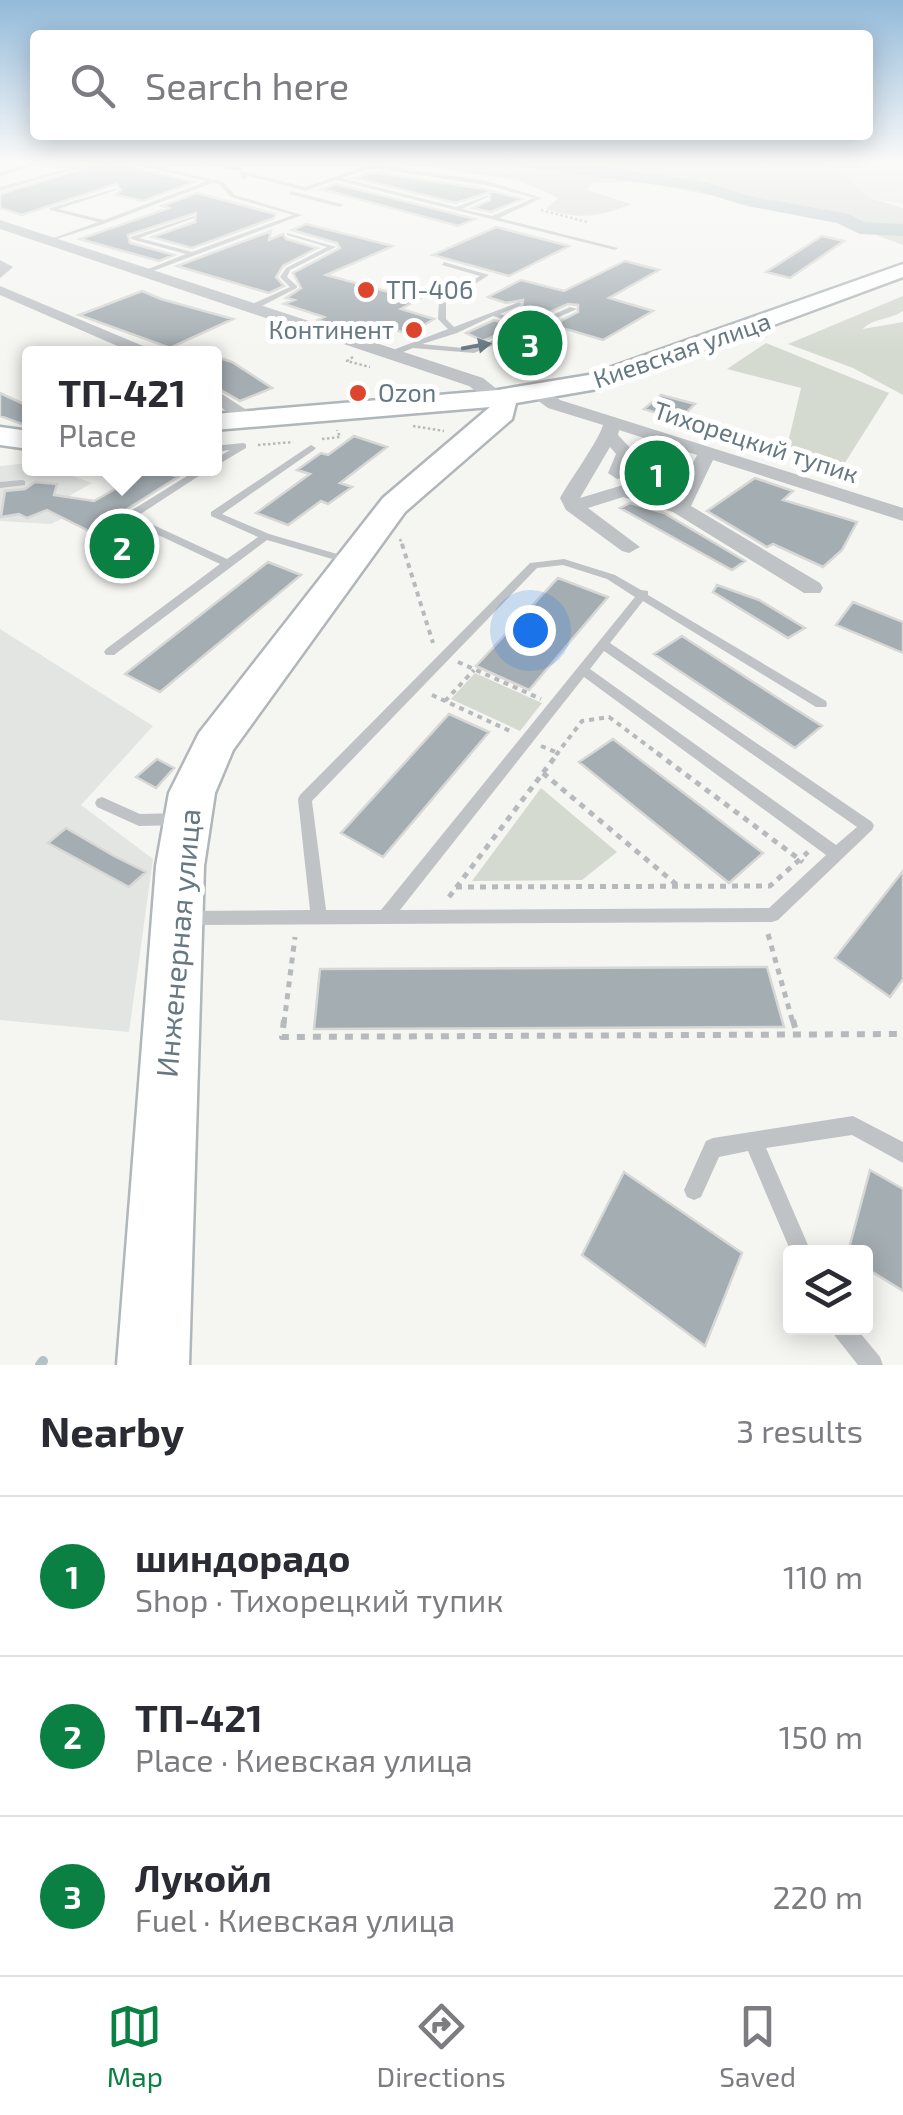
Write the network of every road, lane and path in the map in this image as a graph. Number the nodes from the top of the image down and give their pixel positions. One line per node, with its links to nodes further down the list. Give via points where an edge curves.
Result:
1 (0, 224): 7 (street)
2 (99, 224): 7 (lane)
3 (171, 224): 9 (lane, via 133,238)
4 (277, 224): 9 (lane)
5 (516, 224): 8 (lane)
6 (289, 234): 17 (lane, via 333,247 288,269 284,277 295,288)
7 (53, 240): 13 (street)
8 (615, 248)
9 (192, 254): 13 (lane)
10 (0, 264): 14 (street, via 6,267)
11 (444, 264): 21 (lane, via 486,274 442,302 442,319)
12 (903, 270): 25 (main road, Киевская улица, via 631,370)
13 (145, 272): 17 (street)
14 (0, 274)
15 (0, 290): 22 (street)
16 (519, 304): 19 (lane)
17 (250, 308): 24 (street)
18 (573, 309): 20 (lane)
19 (496, 315): 20 (lane); 21 (lane)
20 (535, 327): 23 (lane, one-way to 20, via 474,351)
21 (454, 331): 23 (lane)
22 (131, 346)
23 (415, 346): 24 (lane)
24 (388, 356): 26 (street, via 476,382)
25 (539, 393): 26 (main road, Киевская улица); 30 (street, Тихорецкий тупик)
26 (498, 398): 28 (main road, Киевская улица); 45 (main road, Инженерная улица, via 502,413 416,483)
27 (222, 400): 28 (street)
28 (247, 418): 29 (main road, Киевская улица)
29 (222, 421)
30 (611, 429): 33 (street, Тихорецкий тупик); 35 (street, via 626,453); 39 (street, via 570,498)
31 (222, 448): 34 (lane, via 243,446)
32 (311, 448): 43 (lane, via 215,514)
33 (708, 452): 40 (street); 41 (street, Тихорецкий тупик)
34 (222, 459)
35 (617, 473)
36 (195, 476): 46 (lane, via 128,517)
37 (22, 483): 38 (lane)
38 (0, 484)
39 (573, 506): 40 (street, via 623,491); 44 (street)
40 (680, 508): 47 (street)
41 (903, 515)
42 (396, 524): 51 (path, via 430,642)
43 (266, 536): 45 (lane); 46 (lane)
44 (629, 547)
45 (350, 561): 62 (main road, Инженерная улица, via 214,744 192,792)
46 (228, 564): 50 (lane)
47 (812, 588)
48 (644, 593): 49 (lane); 51 (lane, via 578,564 534,565); 56 (lane)
49 (603, 644): 53 (lane); 64 (lane, via 867,826)
50 (110, 652)
51 (447, 654): 52 (path); 54 (lane)
52 (474, 670): 55 (path); 57 (path)
53 (583, 670): 57 (lane); 63 (lane)
54 (414, 687): 55 (path); 71 (lane, via 305,798)
55 (445, 701): 58 (path)
56 (821, 704)
57 (554, 705): 58 (lane)
58 (527, 739): 59 (path); 72 (lane)
59 (558, 753): 60 (path); 65 (path, via 582,721 609,717)
60 (543, 773): 67 (path); 68 (path)
61 (102, 803): 62 (lane, via 139,820)
62 (188, 819): 74 (main road, Инженерная улица)
63 (819, 841): 64 (lane); 65 (path)
64 (837, 854): 66 (lane)
65 (800, 859): 66 (path); 67 (path, via 770,886)
66 (818, 872): 69 (lane, via 772,915)
67 (678, 887): 68 (path)
68 (456, 888): 73 (path)
69 (762, 915): 73 (lane); 75 (path)
70 (298, 917): 71 (lane); 74 (lane); 75 (path, via 282,1037)
71 (319, 917): 72 (lane)
72 (384, 917): 73 (lane)
73 (434, 917)
74 (178, 918): 82 (main road, Инженерная улица)
75 (797, 1034): 76 (path)
76 (903, 1034)
77 (753, 1141): 78 (lane, via 853,1125); 79 (lane, via 712,1148); 80 (lane)
78 (903, 1153)
79 (694, 1190)
80 (798, 1245)
81 (848, 1335): 83 (lane)
82 (153, 1365)
83 (872, 1365)

